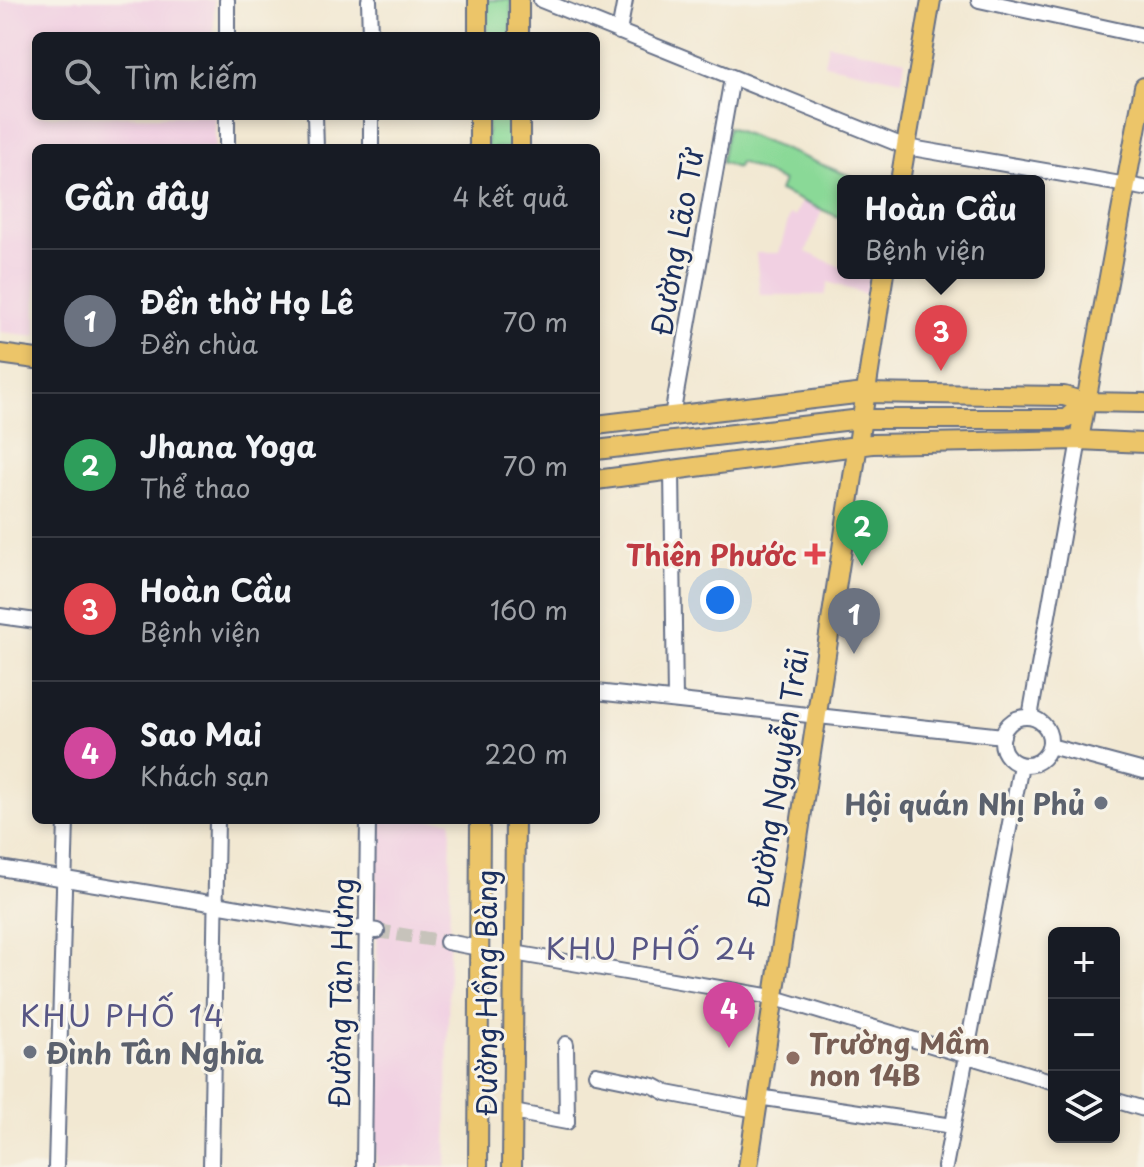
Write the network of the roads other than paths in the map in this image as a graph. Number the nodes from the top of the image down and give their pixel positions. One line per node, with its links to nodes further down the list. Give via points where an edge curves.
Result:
1 (228, 0): 9 (street)
2 (369, 0): 10 (street)
3 (478, 0): 11 (main road)
4 (519, 0): 12 (main road)
5 (541, 0): 13 (street)
6 (625, 0): 13 (street)
7 (931, 0): 27 (main road)
8 (979, 0): 14 (street)
9 (227, 32)
10 (370, 32)
11 (478, 32)
12 (519, 32)
13 (619, 32): 15 (street)
14 (1144, 36)
15 (732, 78): 27 (street); 36 (street, Đường Lão Tử)
16 (1144, 87): 29 (main road)
17 (227, 120): 22 (street)
18 (315, 120): 23 (street)
19 (371, 120): 24 (street)
20 (479, 120): 25 (main road)
21 (520, 120): 26 (main road)
22 (227, 144)
23 (316, 144)
24 (371, 144)
25 (479, 144)
26 (520, 144)
27 (906, 147): 28 (main road); 29 (street)
28 (901, 175)
29 (1134, 187): 34 (main road)
30 (883, 279): 33 (main road)
31 (0, 354): 32 (main road)
32 (32, 358)
33 (864, 393): 34 (main road, via 1064,396); 36 (main road); 37 (main road, Đường Nguyễn Trãi)
34 (1085, 402): 35 (main road); 38 (main road); 40 (main road)
35 (1144, 403)
36 (672, 416): 39 (main road); 41 (main road)
37 (861, 419): 38 (main road); 41 (main road); 43 (main road, Đường Nguyễn Trãi)
38 (1066, 419): 40 (main road)
39 (600, 425)
40 (1079, 440): 42 (main road); 43 (main road); 52 (street)
41 (672, 441): 44 (main road); 45 (main road)
42 (1144, 443)
43 (857, 445): 45 (main road); 51 (main road, Đường Nguyễn Trãi)
44 (600, 450)
45 (672, 470): 46 (main road); 50 (street)
46 (600, 479)
47 (0, 616): 48 (street)
48 (32, 620)
49 (600, 692): 50 (street)
50 (675, 700): 51 (street)
51 (816, 714): 53 (street); 69 (main road, Đường Nguyễn Trãi)
52 (1030, 717): 53 (street, via 1010,723); 54 (street, via 1047,730)
53 (1003, 736): 55 (street, via 1006,754)
54 (1050, 746): 55 (street, via 1039,761); 56 (street)
55 (1021, 765): 71 (street)
56 (1144, 771)
57 (66, 824): 63 (street)
58 (217, 824): 64 (street)
59 (368, 824): 65 (street, Đường Tân Hưng)
60 (480, 824): 67 (main road, Đường Hồng Bàng)
61 (515, 824): 68 (main road, Đường Hồng Bàng)
62 (0, 868): 63 (street)
63 (64, 879): 64 (street); 79 (street)
64 (216, 904): 65 (street); 80 (street)
65 (372, 930): 81 (street, Đường Tân Hưng)
66 (447, 942): 67 (street)
67 (479, 948): 68 (main road); 82 (main road, Đường Hồng Bàng)
68 (514, 953): 69 (street); 77 (main road, Đường Hồng Bàng)
69 (772, 997): 71 (street); 75 (main road, Đường Nguyễn Trãi)
70 (566, 1044): 77 (street, via 567,1122)
71 (966, 1056): 73 (street); 78 (street)
72 (596, 1074): 75 (street, via 667,1093)
73 (1048, 1080)
74 (1120, 1102): 76 (street)
75 (757, 1104): 78 (street); 84 (main road, Đường Nguyễn Trãi)
76 (1144, 1109)
77 (513, 1112): 83 (main road, Đường Hồng Bàng)
78 (953, 1126): 85 (street)
79 (56, 1167)
80 (211, 1167)
81 (364, 1167)
82 (478, 1167)
83 (512, 1167)
84 (748, 1167)
85 (945, 1167)

